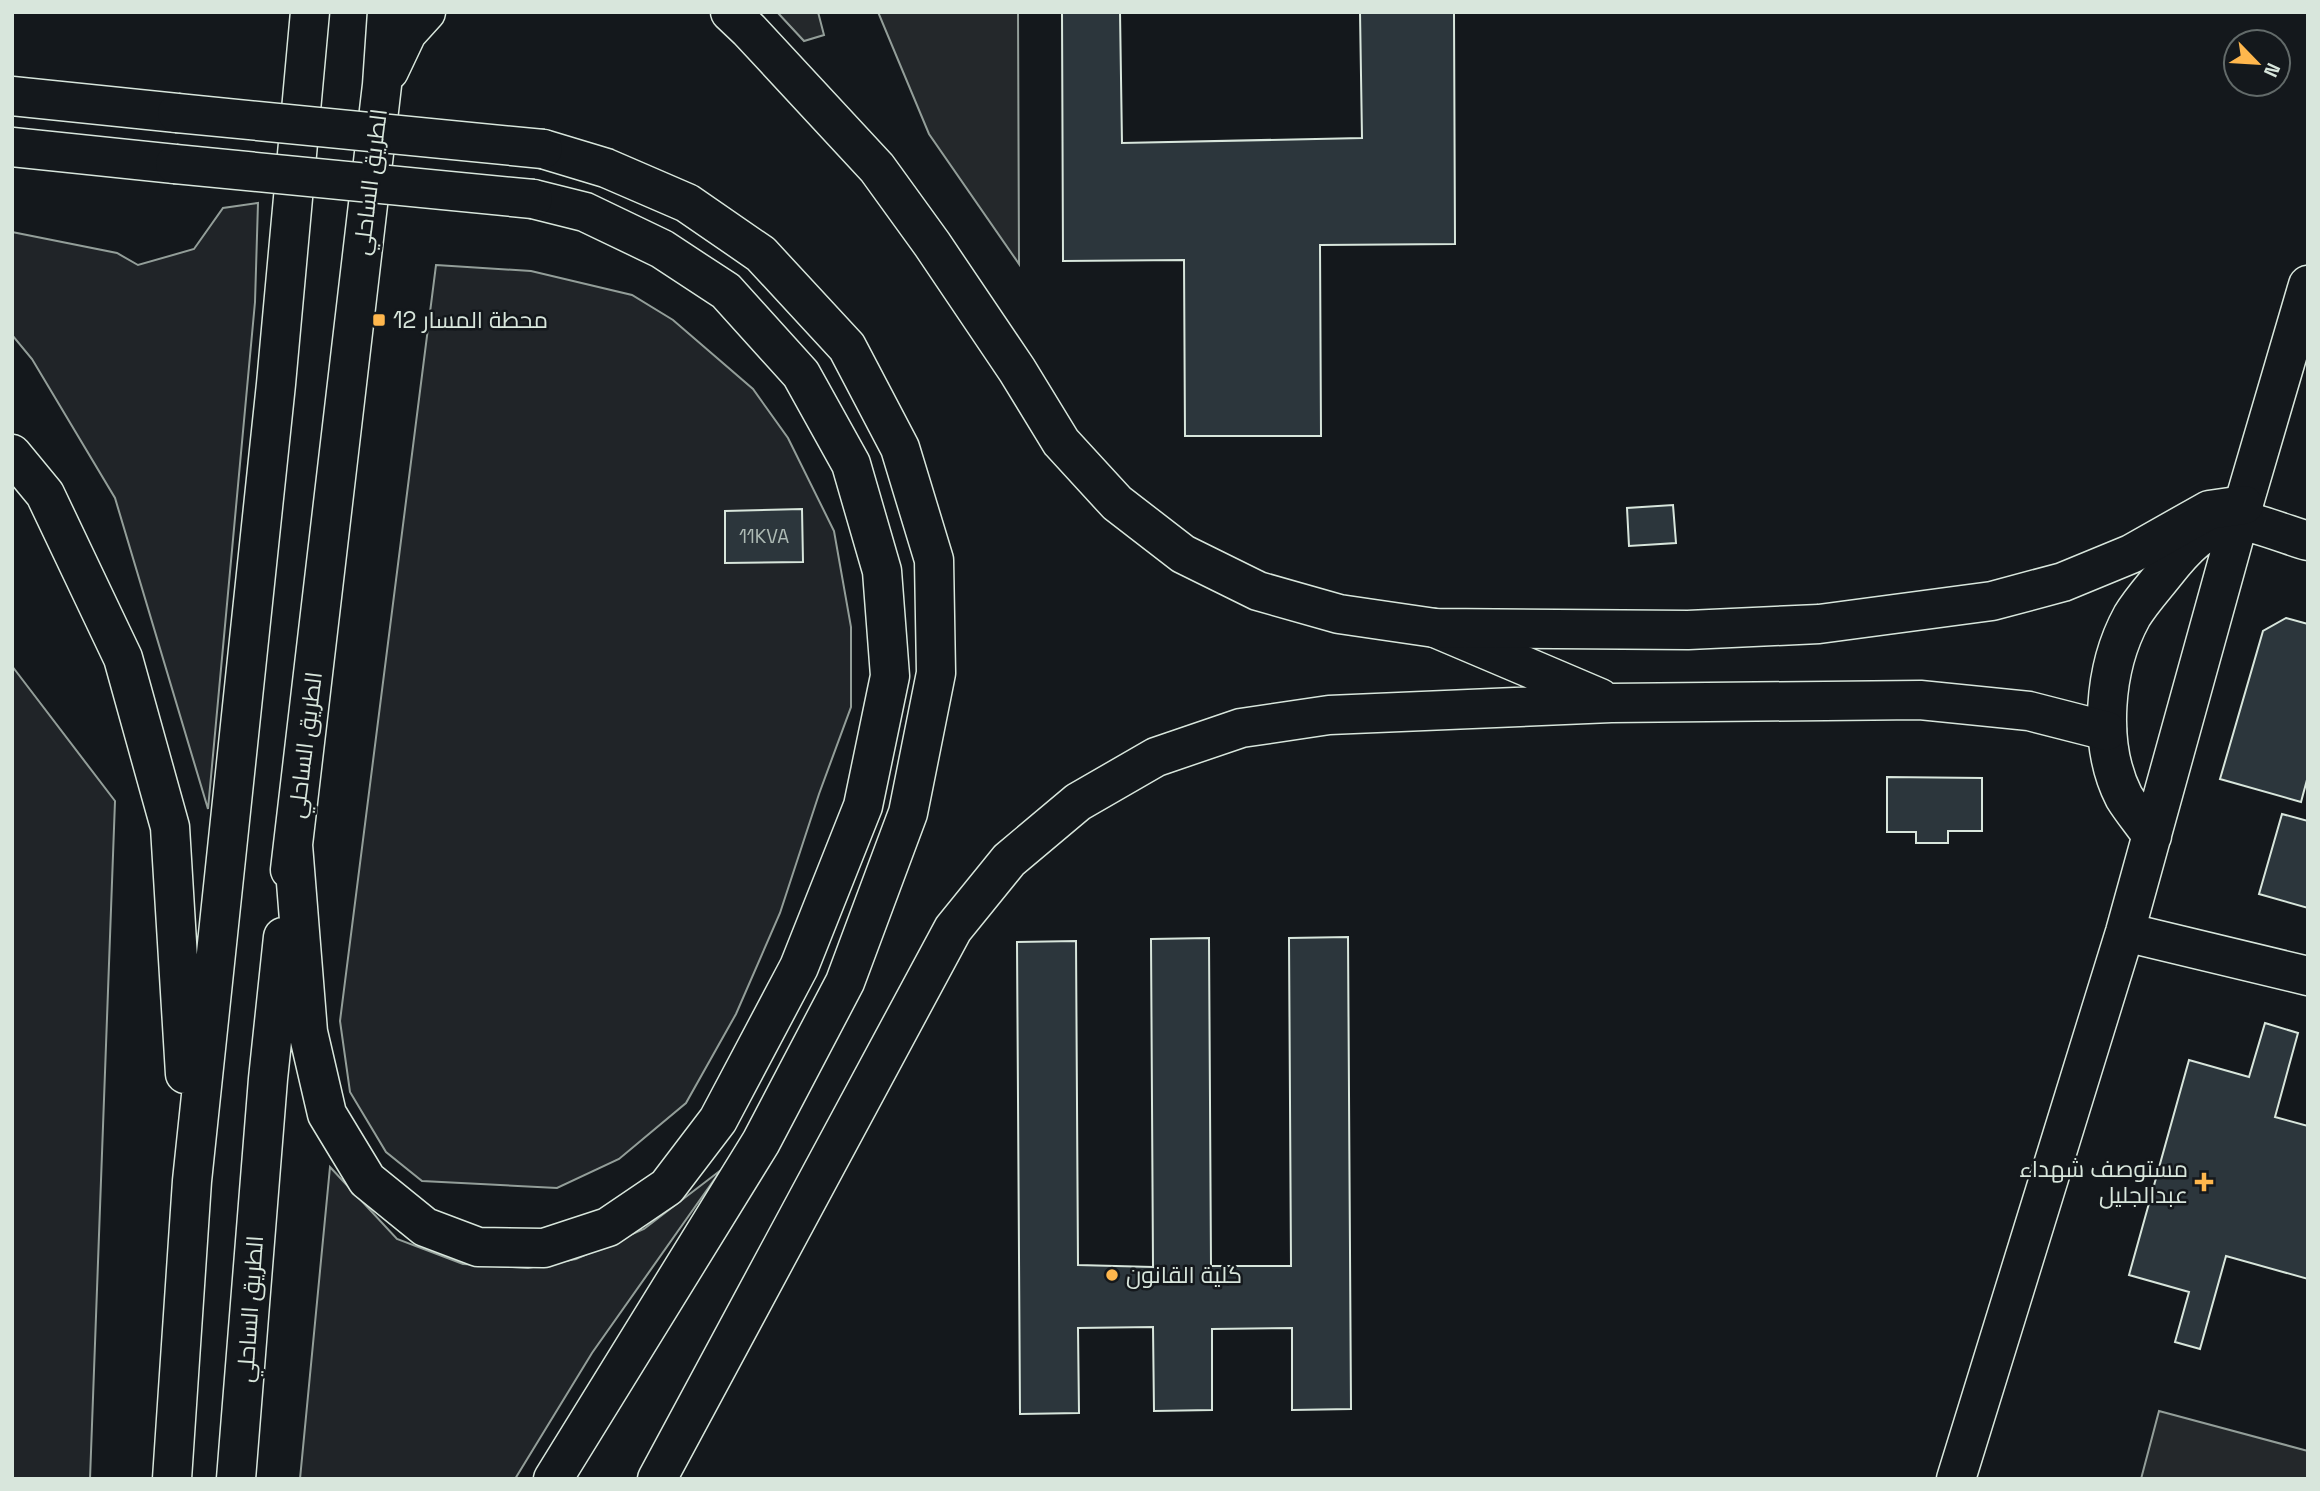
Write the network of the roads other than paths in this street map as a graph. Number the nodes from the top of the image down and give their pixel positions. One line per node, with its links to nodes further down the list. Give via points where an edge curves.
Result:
1 (310, 12): 19 (main road, via 276,384)
2 (387, 12): 5 (main road, الطريق الساحلي)
3 (426, 12): 5 (main road, via 407,33)
4 (730, 12): 12 (main road, via 877,168 1017,370 1061,442 1117,503 1183,554 1258,591 1339,614)
5 (382, 85): 16 (main road, الطريق الساحلي)
6 (12, 96): 22 (main road, bridge, via 543,149 606,168 687,203 761,254 847,347 900,448 934,560 936,673 908,813 845,982 761,1142)
7 (12, 147): 16 (main road, bridge, via 533,199 585,212 662,249 726,290 801,374 851,464 882,571 890,676 863,806 799,967 718,1120 667,1187 608,1227 544,1248 478,1247 425,1227 367,1180 327,1114 307,1032)
8 (2308, 285): 10 (main road)
9 (12, 454): 19 (main road, via 45,494 123,658 170,827)
10 (2241, 512): 11 (main road); 12 (main road, via 2209,510 2131,554 2063,582 1992,601 1819,624 1688,630); 14 (main road, via 2199,536 2133,615 2107,700); 15 (main road)
11 (2308, 541)
12 (1435, 628): 13 (main road)
13 (1611, 703): 14 (main road, via 1920,700 2029,710); 23 (main road, via 1329,715 1241,728 1156,757 1078,802 1009,860 953,929)
14 (2107, 731): 15 (main road, via 2112,765 2124,797)
15 (2152, 836): 17 (main road)
16 (293, 845): 21 (main road, الطريق الساحلي, via 268,1079)
17 (2125, 932): 18 (main road); 24 (main road)
18 (2308, 976)
19 (192, 1181): 20 (main road)
20 (172, 1479)
21 (236, 1479)
22 (553, 1479)
23 (657, 1479)
24 (1956, 1479)

